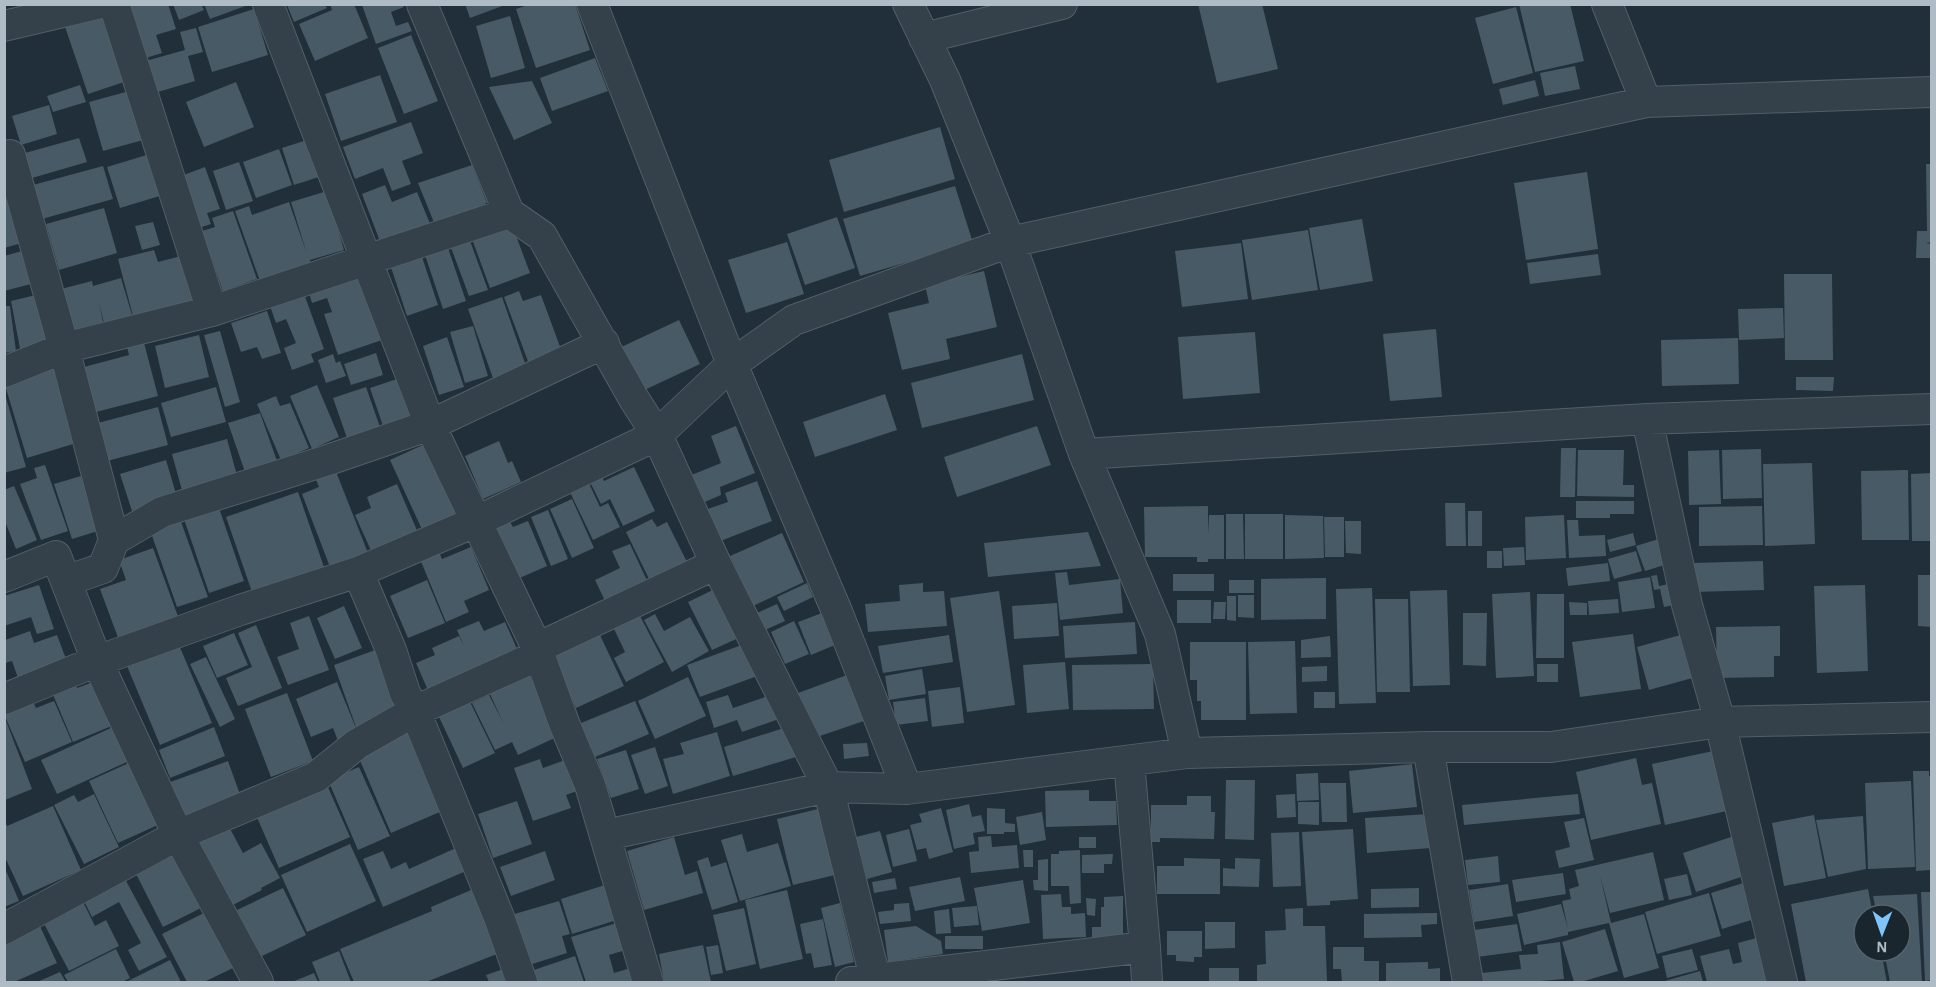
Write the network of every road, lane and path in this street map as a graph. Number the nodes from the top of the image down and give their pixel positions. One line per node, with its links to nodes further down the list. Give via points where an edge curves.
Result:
1 (97, 4): 9 (street)
2 (114, 4): 18 (street)
3 (268, 4): 17 (street)
4 (422, 4): 15 (street)
5 (592, 4): 21 (street)
6 (908, 4): 11 (street)
7 (1062, 4): 11 (street)
8 (1607, 4): 13 (street)
9 (58, 9): 10 (street)
10 (4, 26)
11 (924, 38): 16 (street, via 945,80)
12 (1932, 92): 13 (street)
13 (1646, 102): 16 (street)
14 (6, 150): 20 (street)
15 (509, 213): 17 (street); 19 (street, via 542,236)
16 (1010, 242): 21 (street, via 794,320); 27 (street)
17 (367, 260): 18 (street); 25 (street)
18 (212, 311): 20 (street)
19 (604, 343): 25 (street); 26 (street)
20 (64, 348): 22 (street); 29 (street)
21 (732, 364): 26 (street); 44 (street, via 834,603)
22 (4, 372)
23 (1932, 409): 24 (street)
24 (1647, 419): 27 (street); 39 (street, via 1687,605)
25 (430, 425): 28 (street); 29 (street, via 162,512)
26 (657, 435): 28 (street); 30 (street)
27 (1084, 454): 41 (street, via 1160,634)
28 (475, 522): 31 (street); 34 (street)
29 (114, 540): 33 (street, via 103,568)
30 (716, 564): 34 (street); 43 (street)
31 (358, 572): 35 (street); 37 (street)
32 (4, 577): 33 (street, via 56,556)
33 (66, 581): 35 (street)
34 (538, 651): 37 (street); 46 (street)
35 (97, 660): 36 (street); 45 (street)
36 (4, 699)
37 (415, 711): 45 (street, via 357,744 316,777); 51 (street)
38 (1932, 717): 39 (street)
39 (1720, 722): 40 (street, via 1551,747); 55 (street)
40 (1428, 747): 41 (street); 54 (street)
41 (1187, 753): 42 (street)
42 (1129, 761): 44 (street); 48 (street)
43 (828, 787): 44 (street); 46 (street); 49 (street)
44 (907, 789)
45 (178, 835): 47 (street); 50 (street)
46 (606, 835): 52 (street)
47 (4, 929)
48 (1145, 947): 49 (street); 53 (street)
49 (868, 981)
50 (258, 982)
51 (522, 982)
52 (648, 982)
53 (1147, 982)
54 (1468, 982)
55 (1782, 982)

